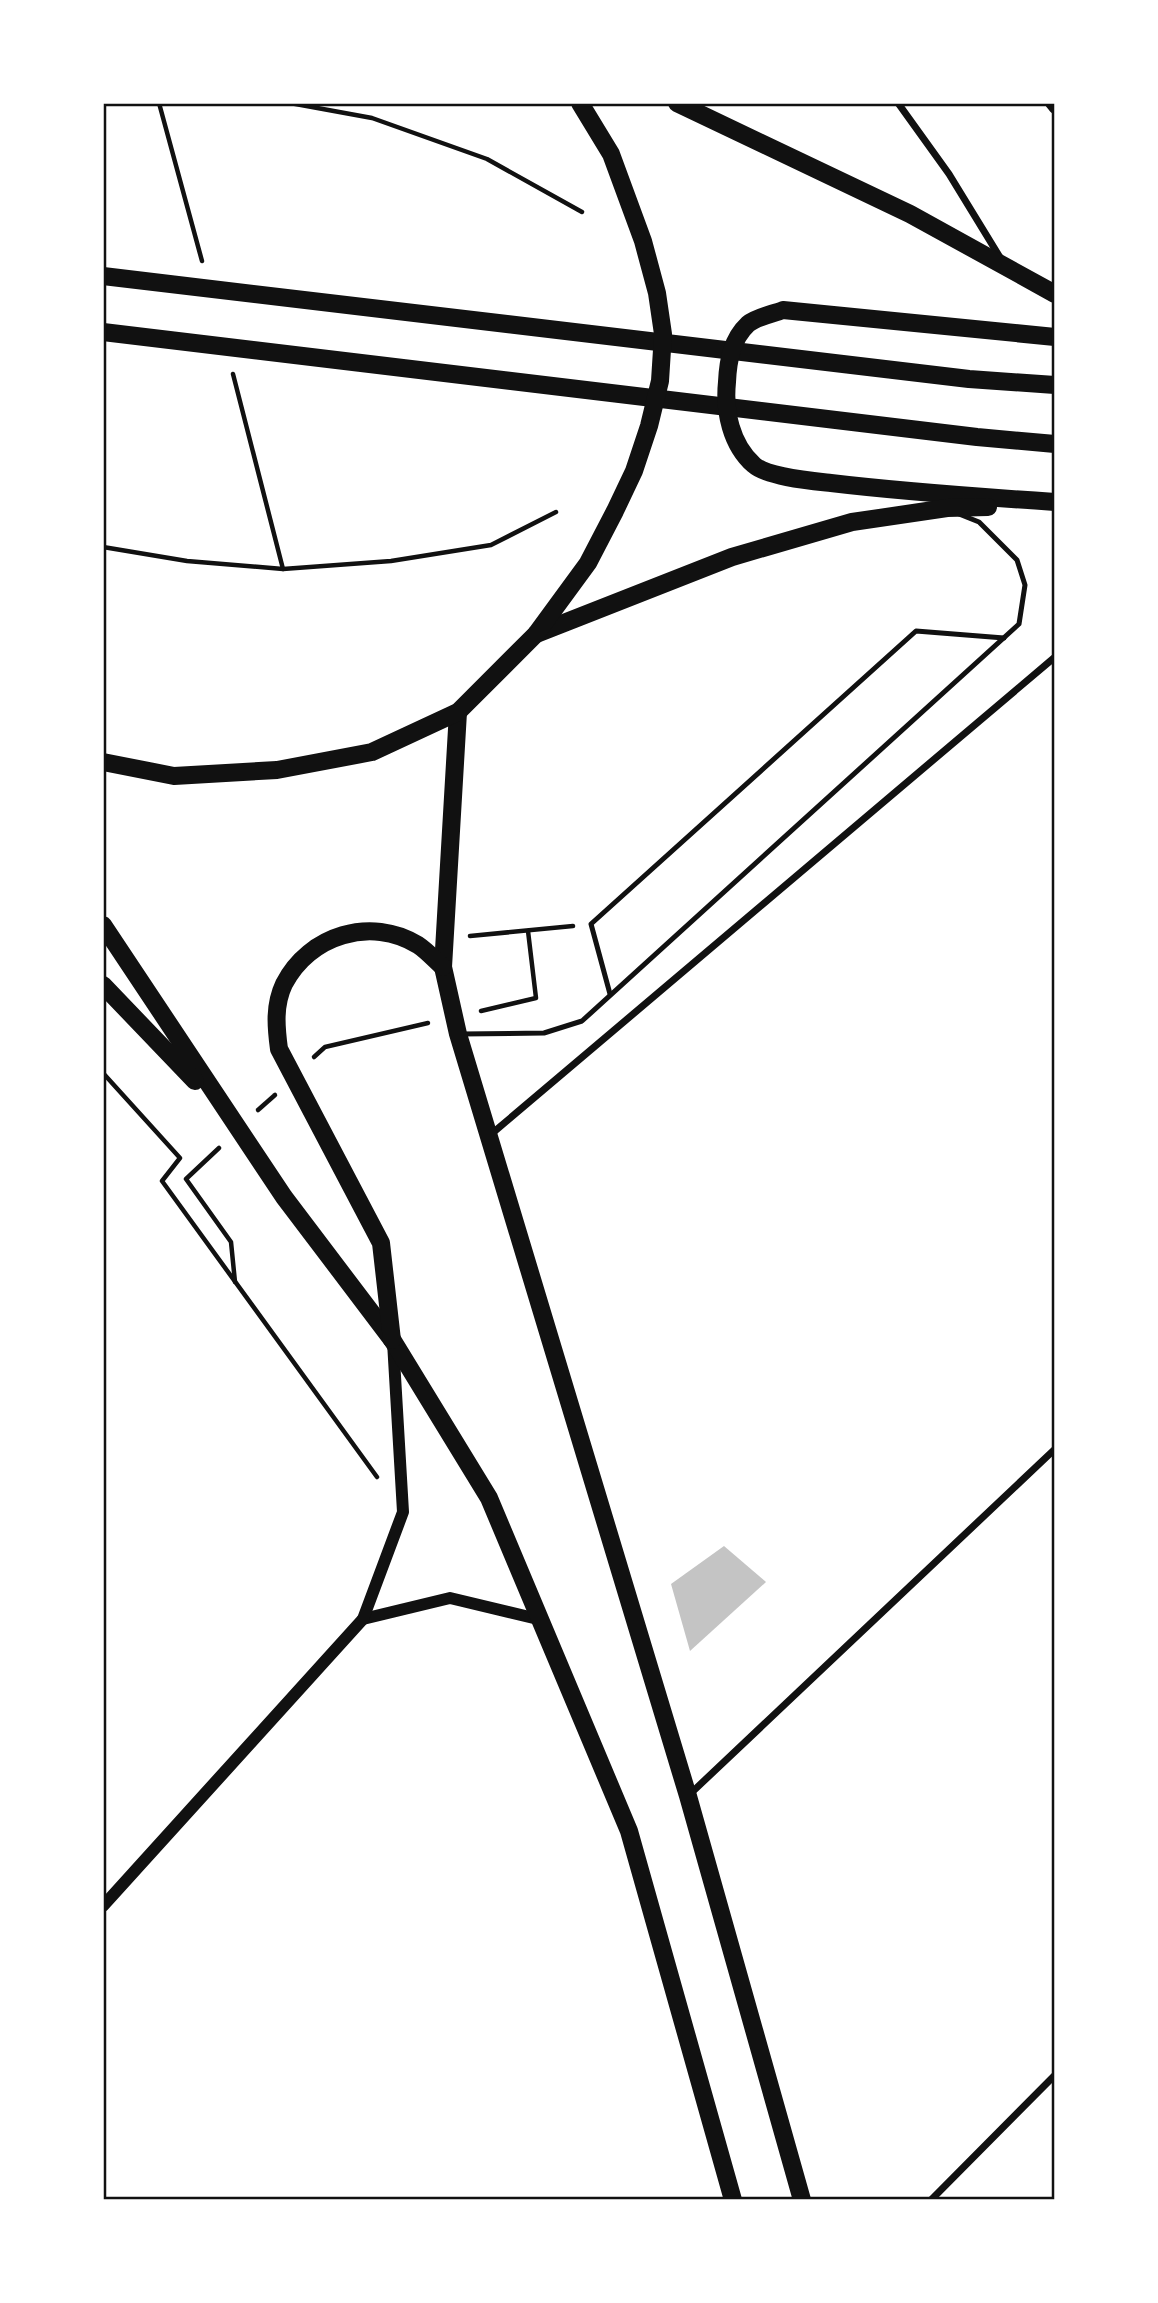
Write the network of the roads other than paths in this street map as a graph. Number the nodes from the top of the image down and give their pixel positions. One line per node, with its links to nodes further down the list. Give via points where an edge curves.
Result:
1 (580, 103): 15 (main road, via 611,154 643,241 663,334 660,381 634,471 615,511 588,563)
2 (677, 103): 6 (main road, via 910,214)
3 (898, 103): 6 (street)
4 (1051, 103): 5 (street)
5 (1055, 108)
6 (1006, 266): 8 (main road)
7 (103, 276): 11 (main road, via 955,378)
8 (1055, 294)
9 (103, 332): 12 (main road)
10 (1055, 337): 13 (main road, via 783,310 750,322 733,344 726,387 735,441 755,467 792,478 897,491)
11 (1055, 385)
12 (1055, 444)
13 (1055, 504): 14 (main road)
14 (947, 508): 15 (main road, via 852,522 732,557); 16 (lane, via 979,522 1017,560 1025,585 1019,624)
15 (537, 634): 18 (main road)
16 (1004, 638): 23 (lane); 23 (lane, via 916,631 591,924)
17 (1055, 657): 26 (street)
18 (458, 712): 19 (main road, via 372,752 277,770 173,776); 21 (main road)
19 (103, 762)
20 (103, 925): 25 (main road)
21 (443, 967): 24 (main road); 27 (main road, via 419,945 390,932 357,931 326,940 301,959 283,986 275,1017 279,1049 381,1243)
22 (103, 985): 25 (main road)
23 (610, 994): 24 (lane, via 582,1021 544,1033)
24 (458, 1034): 26 (main road)
25 (226, 1112): 27 (main road)
26 (489, 1137): 31 (main road)
27 (393, 1341): 29 (street, via 402,1512); 30 (main road, via 489,1498)
28 (1055, 1449): 31 (street)
29 (363, 1619): 30 (street, via 450,1598); 32 (street)
30 (542, 1620): 34 (main road, via 629,1831)
31 (688, 1796): 35 (main road)
32 (103, 1906)
33 (1055, 2075): 36 (street)
34 (733, 2200)
35 (802, 2200)
36 (932, 2200)

